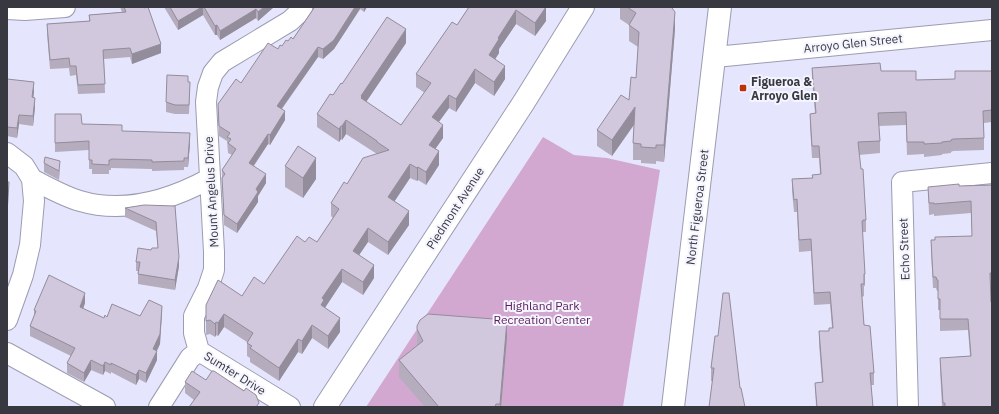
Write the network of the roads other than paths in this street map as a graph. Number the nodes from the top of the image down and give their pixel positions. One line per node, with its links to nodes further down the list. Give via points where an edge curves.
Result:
1 (65, 7): 5 (street)
2 (304, 7): 11 (street, Mount Angelus Drive, via 290,21 222,62 213,73 206,102)
3 (583, 7): 19 (street, Piedmont Avenue)
4 (720, 7): 7 (street, North Figueroa Street)
5 (7, 9)
6 (992, 30): 7 (street, Arroyo Glen Street)
7 (714, 57): 20 (street, North Figueroa Street)
8 (10, 154): 10 (street, via 24,166)
9 (992, 172): 21 (street, Echo Street, via 902,182)
10 (32, 179): 11 (street, via 80,201 104,206 132,206 189,190); 12 (street, via 34,200 30,245)
11 (209, 179): 14 (street, Mount Angelus Drive, via 214,270 194,316 194,333)
12 (15, 271): 13 (street)
13 (7, 320)
14 (199, 351): 17 (street, via 190,358); 18 (street, Sumter Drive)
15 (7, 353): 16 (street)
16 (105, 407)
17 (159, 407)
18 (290, 407)
19 (325, 407)
20 (673, 407)
21 (908, 407)

